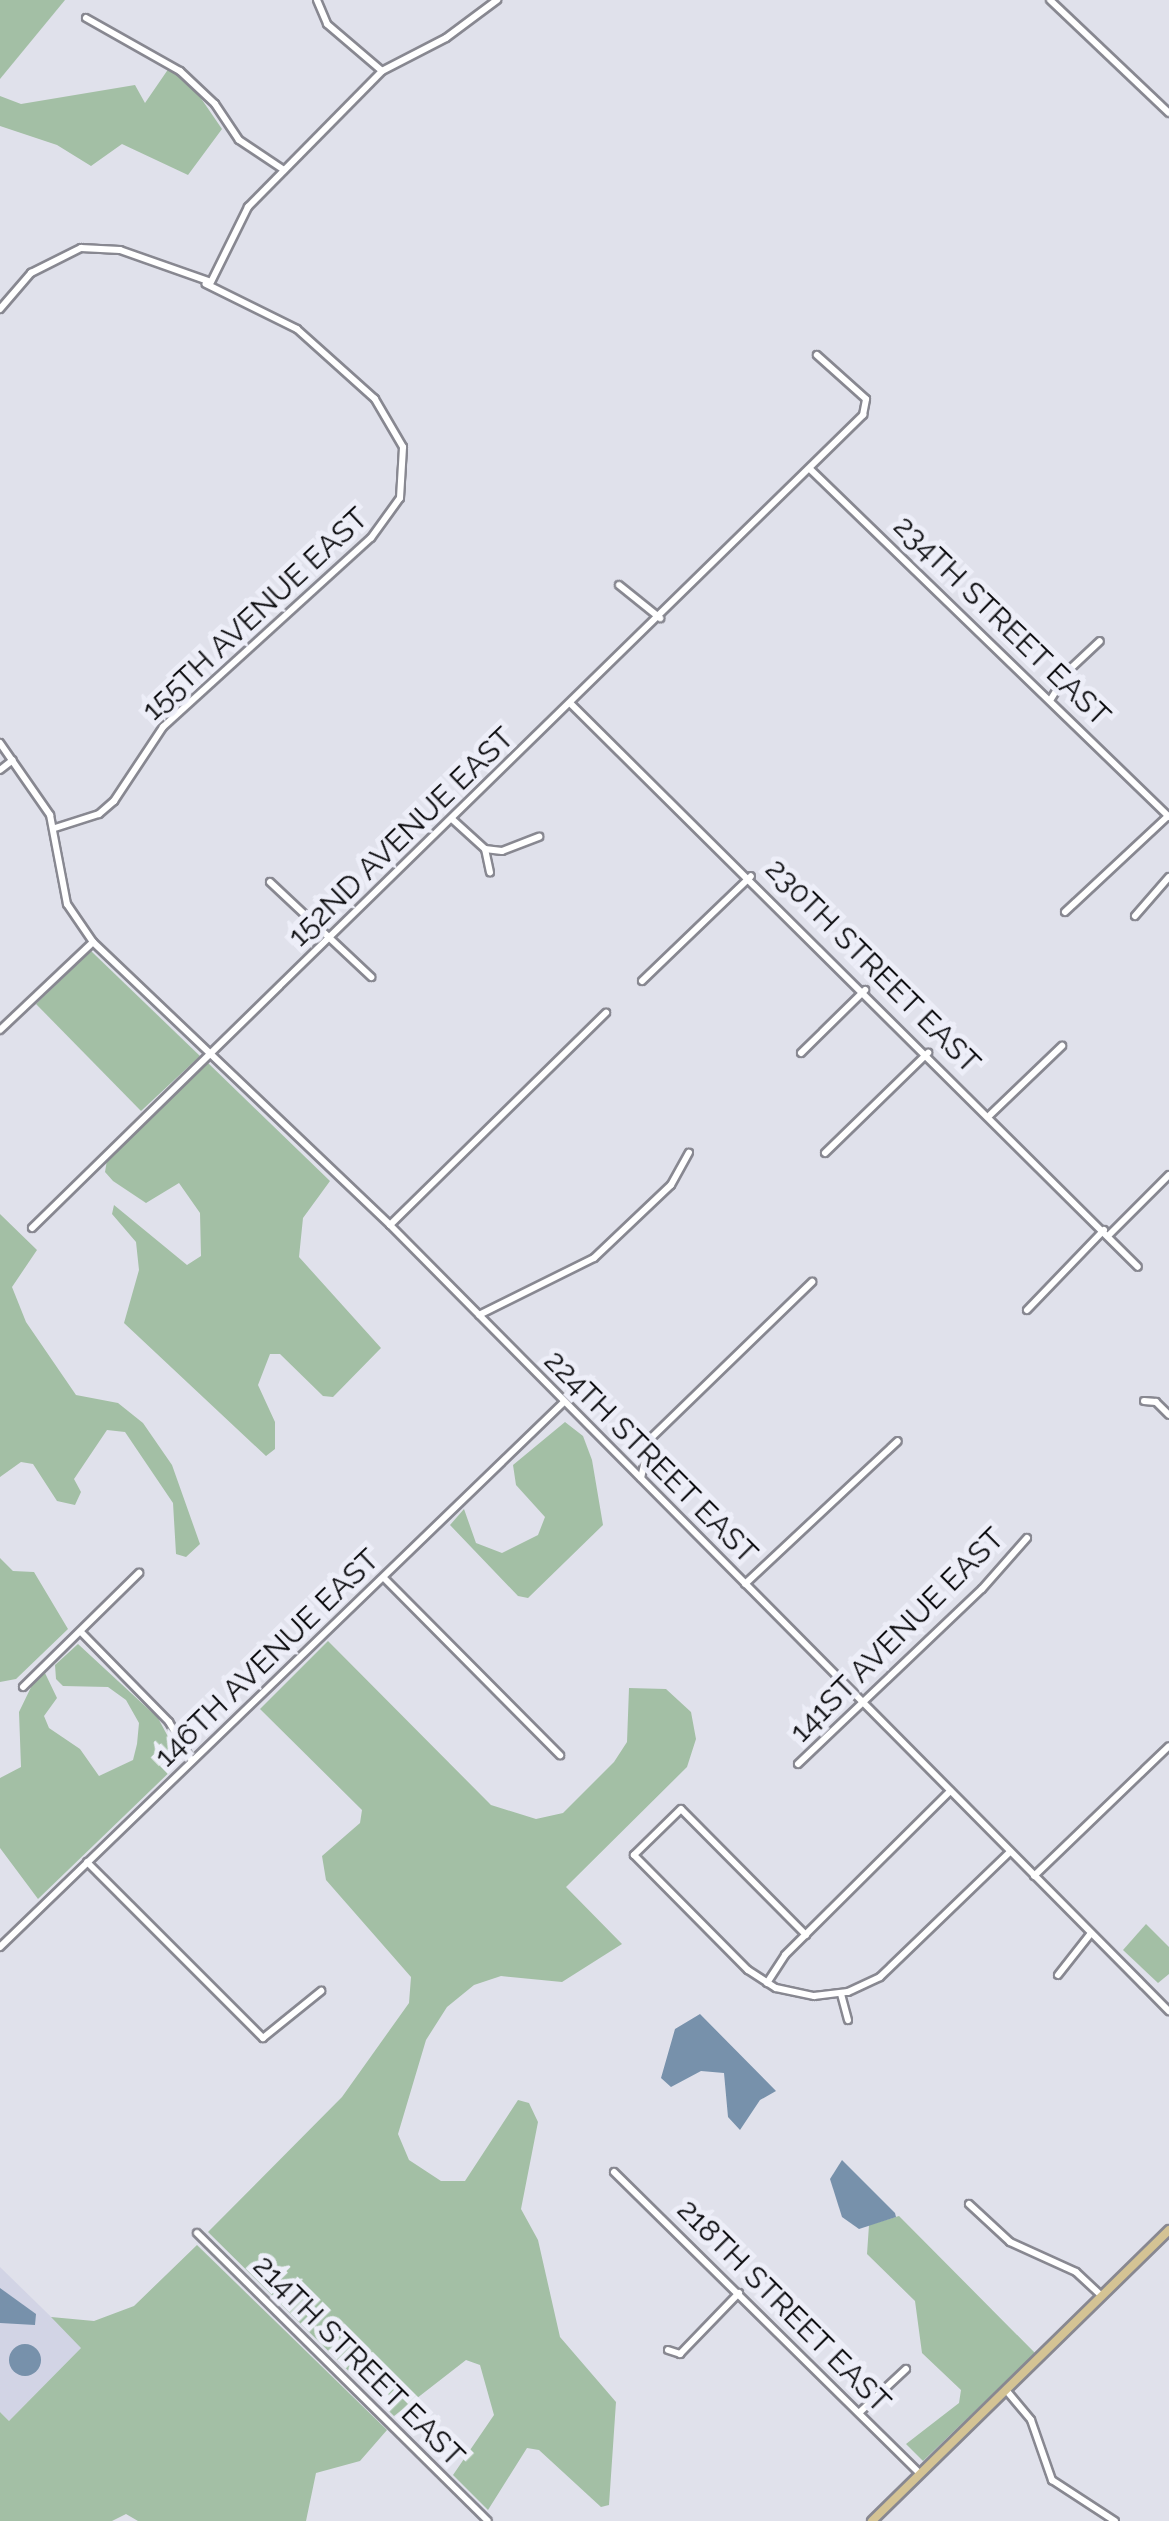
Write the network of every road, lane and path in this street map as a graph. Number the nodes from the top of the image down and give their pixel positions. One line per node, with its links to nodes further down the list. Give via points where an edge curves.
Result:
1 (318, 0): 5 (street, via 326,24)
2 (497, 0): 5 (street, via 446,38)
3 (1052, 1): 6 (street)
4 (86, 18): 7 (street, via 180,71 215,104 238,140)
5 (382, 71): 7 (street)
6 (1169, 113)
7 (284, 170): 8 (street, via 246,210 215,279)
8 (206, 284): 9 (street, via 120,250 81,248 31,273); 22 (street, 155TH AVENUE EAST, via 307,337 384,410 403,447 400,498 384,525 163,726 114,801 99,814)
9 (0, 309)
10 (817, 356): 11 (street, via 868,407)
11 (810, 470): 13 (street, 152ND AVENUE EAST); 15 (street, 234TH STREET EAST)
12 (619, 584): 13 (street)
13 (660, 618): 16 (street, 152ND AVENUE EAST)
14 (1100, 641): 15 (street)
15 (1051, 699): 20 (street, 234TH STREET EAST)
16 (570, 703): 21 (street, 152ND AVENUE EAST); 26 (street, 230TH STREET EAST)
17 (0, 743): 18 (street)
18 (13, 760): 19 (street); 22 (street)
19 (0, 770)
20 (1169, 817): 29 (street)
21 (452, 819): 24 (street); 31 (street, 152ND AVENUE EAST)
22 (55, 828): 32 (street, 224TH STREET EAST, via 67,904)
23 (539, 837): 25 (street)
24 (485, 850): 25 (street); 25 (street, via 491,869)
25 (498, 852)
26 (751, 876): 34 (street); 35 (street, 230TH STREET EAST)
27 (1169, 877): 30 (street)
28 (270, 882): 31 (street)
29 (1065, 912)
30 (1135, 916)
31 (330, 938): 33 (street); 41 (street, 152ND AVENUE EAST)
32 (93, 942): 37 (street); 41 (street, 224TH STREET EAST)
33 (371, 978)
34 (642, 981)
35 (865, 990): 39 (street); 40 (street, 230TH STREET EAST)
36 (606, 1013): 46 (street)
37 (0, 1030)
38 (1062, 1046): 42 (street)
39 (801, 1053)
40 (928, 1053): 42 (street, 230TH STREET EAST); 43 (street)
41 (210, 1054): 46 (street, 224TH STREET EAST); 47 (street, 152ND AVENUE EAST)
42 (990, 1116): 48 (street, 230TH STREET EAST)
43 (825, 1152)
44 (689, 1153): 52 (street, via 672,1184 594,1258)
45 (1169, 1175): 48 (street)
46 (390, 1225): 52 (street, 224TH STREET EAST)
47 (32, 1228)
48 (1106, 1233): 49 (street, 230TH STREET EAST); 51 (street)
49 (1138, 1267)
50 (812, 1282): 57 (street, via 650,1439)
51 (1027, 1310)
52 (478, 1315): 54 (street, 224TH STREET EAST)
53 (1144, 1401): 55 (street)
54 (564, 1402): 57 (street, 224TH STREET EAST); 60 (street, 146TH AVENUE EAST)
55 (1169, 1415)
56 (898, 1440): 61 (street)
57 (641, 1479): 61 (street, 224TH STREET EAST)
58 (1026, 1538): 64 (street, 141ST AVENUE EAST)
59 (139, 1573): 62 (street)
60 (384, 1578): 66 (street); 67 (street, 146TH AVENUE EAST)
61 (745, 1584): 64 (street, 224TH STREET EAST)
62 (81, 1632): 63 (street); 67 (street, via 169,1722)
63 (23, 1686)
64 (862, 1702): 68 (street, 141ST AVENUE EAST); 69 (street, 224TH STREET EAST)
65 (1169, 1746): 72 (street)
66 (560, 1755)
67 (192, 1761): 71 (street, 146TH AVENUE EAST)
68 (798, 1764)
69 (950, 1791): 70 (street, 224TH STREET EAST); 74 (street)
70 (1010, 1852): 72 (street, 224TH STREET EAST); 79 (street, via 889,1970)
71 (88, 1862): 75 (street, 146TH AVENUE EAST); 78 (street, via 263,2038)
72 (1034, 1876): 73 (street, 224TH STREET EAST)
73 (1092, 1934): 76 (street); 80 (street, 224TH STREET EAST)
74 (806, 1935): 77 (street); 77 (street, via 681,1809 634,1855)
75 (0, 1947)
76 (1058, 1976)
77 (767, 1983): 79 (street, via 802,1995)
78 (321, 1991)
79 (841, 1994): 81 (street)
80 (1169, 2011)
81 (848, 2020)
82 (614, 2172): 86 (street, 218TH STREET EAST)
83 (969, 2204): 87 (street, via 1010,2242 1076,2272)
84 (1169, 2230): 87 (main road)
85 (197, 2234): 93 (street, 214TH STREET EAST)
86 (739, 2293): 88 (street, via 680,2354); 91 (street, 218TH STREET EAST)
87 (1102, 2296): 90 (main road)
88 (668, 2350)
89 (906, 2369): 91 (street)
90 (1006, 2390): 92 (main road); 95 (street, via 1031,2420 1052,2480)
91 (860, 2412): 92 (street, 218TH STREET EAST)
92 (920, 2474): 94 (main road)
93 (488, 2521)
94 (872, 2521)
95 (1115, 2521)

